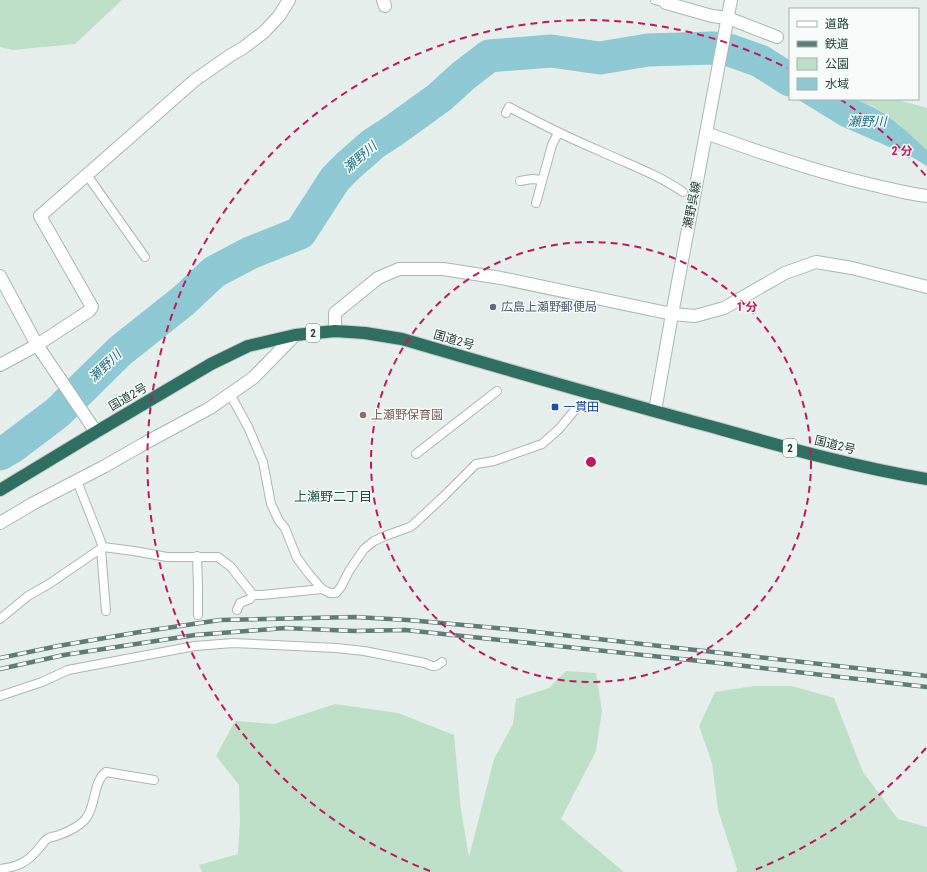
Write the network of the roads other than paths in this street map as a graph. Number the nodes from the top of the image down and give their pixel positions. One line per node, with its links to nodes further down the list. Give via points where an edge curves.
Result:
1 (289, 0): 9 (street, via 264,32 195,80)
2 (731, 0): 4 (street, 瀬野呉線)
3 (662, 1): 4 (street)
4 (728, 20): 5 (street); 7 (street, 瀬野呉線)
5 (777, 37)
6 (506, 113): 8 (lane, via 509,107)
7 (707, 129): 13 (street, via 779,159 842,178); 18 (street, 瀬野呉線)
8 (558, 133): 10 (lane); 12 (lane, via 640,168)
9 (87, 176): 15 (lane); 21 (street, via 40,216 92,307 89,312)
10 (542, 180): 11 (lane); 14 (lane)
11 (520, 181)
12 (682, 192)
13 (927, 196)
14 (536, 203)
15 (145, 257)
16 (0, 276): 21 (street)
17 (927, 287): 18 (street, via 852,268 816,262 786,273 724,308 695,316)
18 (672, 314): 19 (street, via 501,278 443,269 399,268 378,278 335,313); 26 (street, 瀬野呉線)
19 (335, 331): 20 (highway, 国道2号 / 2); 26 (highway, 国道2号 / 2, via 365,333 402,340)
20 (295, 335): 24 (street, via 253,378); 27 (highway, 国道2号 / 2, via 248,346 211,364)
21 (37, 345): 22 (street); 27 (street)
22 (0, 365)
23 (497, 391): 28 (lane)
24 (230, 394): 30 (street, via 210,408); 35 (lane, via 263,462 269,496 279,521 285,528 297,558)
25 (574, 411): 35 (lane, via 542,444 494,461 476,464 414,524 374,541 364,549 336,593)
26 (654, 411): 29 (highway, 国道2号 / 2, via 818,456)
27 (96, 432): 31 (highway, 国道2号 / 2)
28 (416, 454)
29 (927, 479)
30 (77, 481): 32 (street); 33 (lane)
31 (0, 490)
32 (0, 523)
33 (102, 548): 34 (lane, via 167,557); 38 (lane); 40 (lane, via 28,596)
34 (197, 556): 36 (lane, via 218,557 231,567); 39 (lane)
35 (322, 589): 36 (lane)
36 (253, 594): 37 (lane, via 250,599 240,603)
37 (237, 610)
38 (106, 611)
39 (198, 615)
40 (0, 619)
41 (442, 662): 42 (lane, via 432,667 425,663 336,648 225,644 195,646 68,670)
42 (0, 696)
43 (154, 780): 44 (lane, via 106,772 98,784 92,808 86,818 74,828 46,840 28,861)
44 (1, 870)

